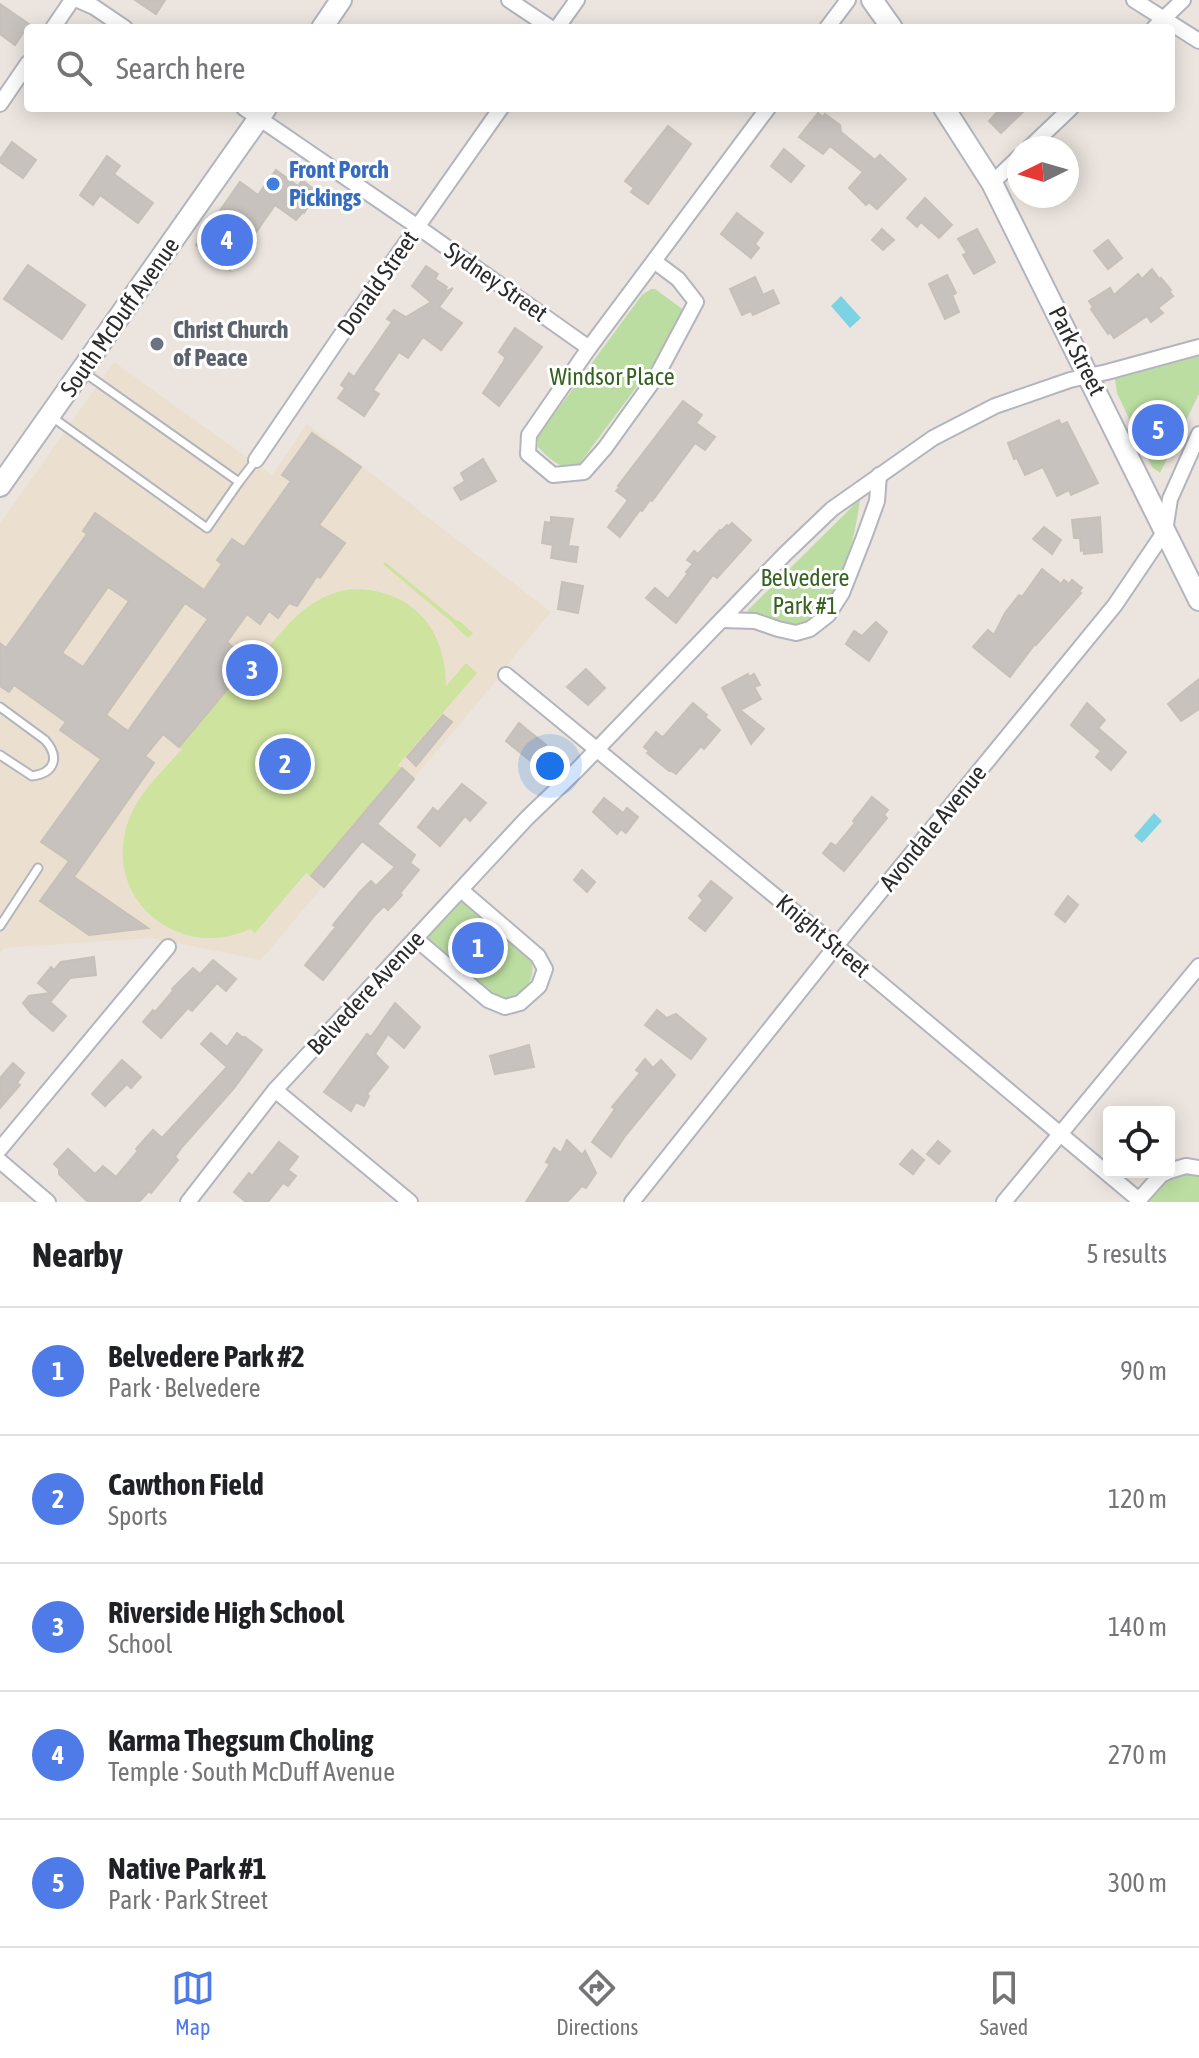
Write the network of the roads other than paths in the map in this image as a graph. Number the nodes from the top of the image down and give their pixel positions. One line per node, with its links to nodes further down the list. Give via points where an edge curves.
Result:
1 (72, 0): 11 (street)
2 (78, 0): 12 (street)
3 (341, 0): 13 (street)
4 (509, 0): 14 (street)
5 (577, 0): 15 (street)
6 (848, 0): 16 (street)
7 (872, 0): 17 (street)
8 (1134, 0): 10 (street)
9 (1183, 0): 10 (street)
10 (1159, 23)
11 (56, 24)
12 (119, 24)
13 (325, 24)
14 (545, 24)
15 (560, 24)
16 (830, 24)
17 (889, 24)
18 (1175, 30): 19 (street)
19 (1199, 41)
20 (24, 69): 21 (street)
21 (0, 104)
22 (256, 112): 35 (street, South McDuff Avenue)
23 (258, 112): 31 (street, Sydney Street)
24 (498, 112): 31 (street, Donald Street)
25 (765, 112): 32 (street)
26 (947, 112): 30 (street, Park Street)
27 (1067, 112): 28 (street)
28 (1042, 136)
29 (1007, 169): 30 (street)
30 (992, 183): 36 (street, Park Street)
31 (418, 227): 34 (street, Sydney Street); 40 (street, Donald Street)
32 (654, 261): 34 (street); 34 (street, via 696,302 656,377 605,448 584,472 553,475 528,454 529,435)
33 (1199, 347): 36 (street, Belvedere Avenue)
34 (589, 348)
35 (82, 371): 37 (street, South McDuff Avenue); 42 (lane)
36 (1090, 377): 41 (street, Belvedere Avenue, via 995,406 933,438); 44 (street, Park Street)
37 (50, 416): 42 (lane, via 207,528); 43 (street, South McDuff Avenue)
38 (1199, 434): 39 (street, Avondale Avenue)
39 (1196, 451): 44 (street, Avondale Avenue, via 1170,499)
40 (256, 460): 42 (lane)
41 (879, 475): 46 (street, Belvedere Avenue, via 832,509); 46 (street, via 869,525 828,615 796,633 755,621)
42 (239, 482)
43 (0, 486)
44 (1165, 531): 45 (street, Park Street); 55 (street, Avondale Avenue, via 1115,605)
45 (1199, 600)
46 (722, 620): 49 (street, Belvedere Avenue)
47 (506, 675): 49 (street, Knight Street)
48 (0, 707): 50 (lane, via 45,740 54,756 49,770 32,776)
49 (596, 749): 52 (street, Belvedere Avenue); 55 (street, Knight Street)
50 (0, 755)
51 (38, 868): 53 (lane)
52 (461, 890): 54 (street, Belvedere Avenue); 54 (street, via 538,956 545,969 539,986 520,1003 505,1007 488,1000)
53 (0, 926)
54 (416, 939): 58 (street, Belvedere Avenue)
55 (836, 946): 59 (street, Knight Street); 69 (street, Avondale Avenue)
56 (168, 947): 60 (street)
57 (1199, 966): 59 (street)
58 (275, 1090): 65 (street); 68 (street, Belvedere Avenue)
59 (1060, 1133): 66 (street, Knight Street); 70 (street)
60 (0, 1149)
61 (0, 1161): 67 (street)
62 (1199, 1168): 63 (street)
63 (1175, 1170)
64 (1158, 1178): 66 (street)
65 (407, 1201)
66 (1138, 1201)
67 (48, 1202)
68 (188, 1202)
69 (632, 1202)
70 (1004, 1202)

